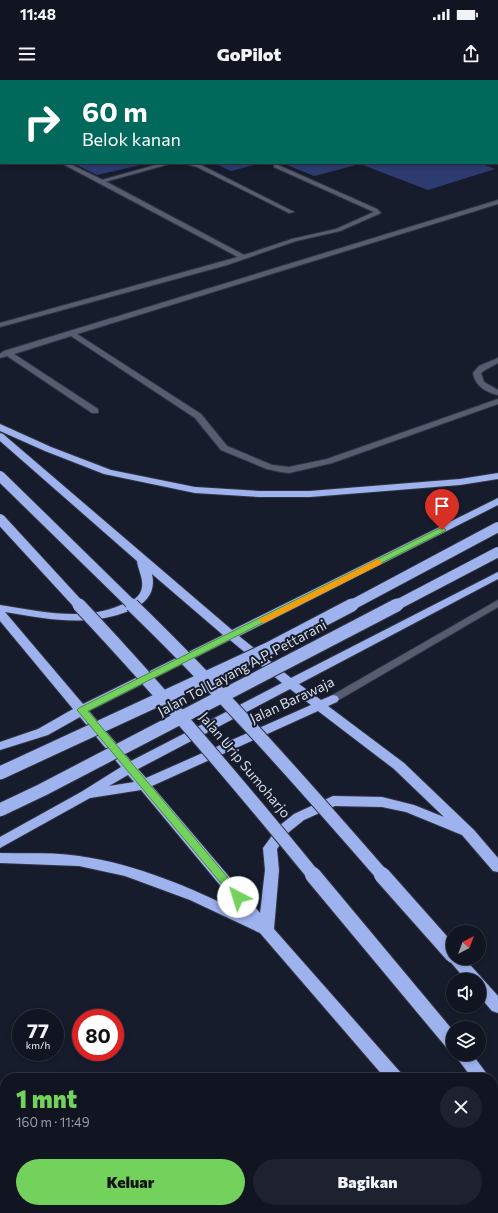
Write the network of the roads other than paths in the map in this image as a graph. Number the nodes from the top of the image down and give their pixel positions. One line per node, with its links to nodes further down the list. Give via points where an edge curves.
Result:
1 (66, 164): 5 (street)
2 (166, 164): 5 (street)
3 (190, 164): 7 (street, via 199,166)
4 (276, 166): 8 (street, via 378,213 338,230 294,240)
5 (101, 181): 8 (street)
6 (498, 202): 10 (street)
7 (291, 212)
8 (244, 258): 9 (street)
9 (0, 325)
10 (71, 333): 11 (street); 14 (street, via 198,416 224,448 281,470 330,461)
11 (4, 355): 15 (street)
12 (498, 360): 13 (street, via 482,368 477,377 481,384)
13 (498, 393)
14 (498, 401)
15 (95, 411)
16 (0, 427): 19 (highway, via 108,472 195,490 310,494 460,482)
17 (0, 436): 24 (highway)
18 (0, 476): 45 (highway, Jalan Urip Sumoharjo, bridge, via 187,659 282,760)
19 (498, 476)
20 (498, 501): 29 (highway)
21 (0, 518): 50 (highway, Jalan Urip Sumoharjo, bridge, via 138,668 235,780)
22 (498, 527): 36 (highway, Jalan Tol Layang A.P. Pettarani, bridge, via 268,649)
23 (498, 552): 39 (highway, Jalan Tol Layang A.P. Pettarani, bridge)
24 (140, 557): 27 (highway, via 148,575 148,588 140,601 117,613 91,618 66,618); 29 (highway)
25 (498, 575): 30 (highway)
26 (498, 603): 31 (street, Jalan Barawaja)
27 (0, 608)
28 (0, 614): 33 (highway)
29 (232, 635): 30 (highway); 33 (highway)
30 (290, 683): 32 (highway); 35 (highway)
31 (333, 699): 32 (highway, Jalan Barawaja)
32 (321, 706): 37 (highway, Jalan Barawaja); 40 (highway, via 399,766)
33 (82, 710): 34 (highway, via 44,732); 35 (highway)
34 (0, 746)
35 (130, 767): 37 (highway); 38 (highway)
36 (0, 772)
37 (144, 785): 38 (highway, Jalan Barawaja); 44 (highway)
38 (86, 795): 41 (highway)
39 (0, 810)
40 (470, 833): 43 (highway); 44 (highway, via 409,808 382,802 334,801 314,809 299,817 284,830 270,848 272,870)
41 (0, 843)
42 (0, 858): 44 (highway, via 79,861 137,874 196,896)
43 (498, 867)
44 (266, 930): 52 (highway)
45 (446, 947)
46 (461, 965): 47 (highway)
47 (469, 973)
48 (486, 993): 49 (highway)
49 (498, 1006)
50 (446, 1035)
51 (468, 1061): 53 (highway)
52 (391, 1073)
53 (478, 1073)

